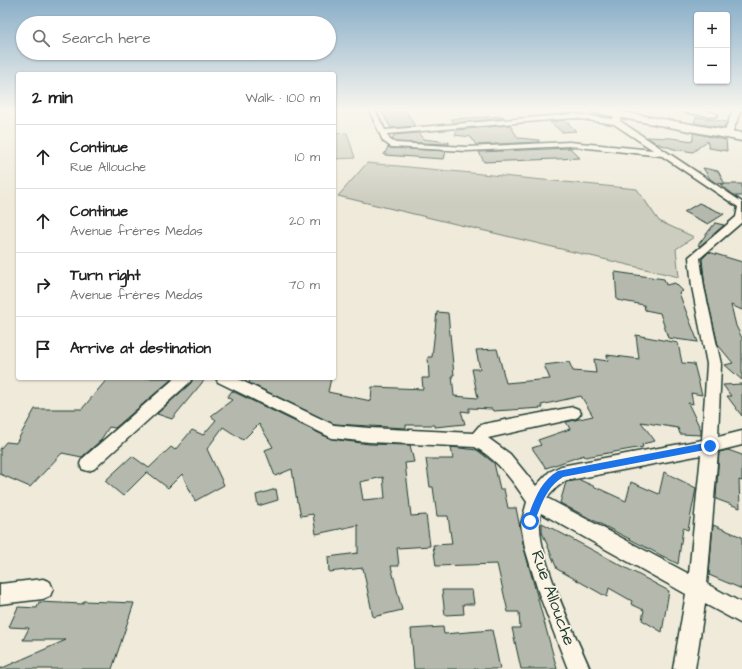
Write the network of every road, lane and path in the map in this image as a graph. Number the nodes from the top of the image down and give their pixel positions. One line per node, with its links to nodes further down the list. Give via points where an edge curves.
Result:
1 (387, 141): 3 (street, via 397,145 467,150 569,144)
2 (648, 141): 3 (street)
3 (663, 154): 4 (street)
4 (742, 207): 10 (street, via 741,218 694,257 714,364)
5 (183, 380): 11 (street)
6 (227, 380): 9 (street, via 332,431)
7 (573, 413): 9 (street, via 484,431)
8 (742, 438): 10 (street, Rue Allouche)
9 (477, 440): 12 (street, via 490,446 516,471)
10 (710, 446): 12 (street, Rue Allouche, via 561,474 547,484); 14 (street)
11 (88, 464)
12 (537, 502): 14 (street); 17 (street, Rue Allouche, via 530,521 539,570)
13 (43, 589): 15 (street)
14 (698, 590): 16 (street); 18 (street)
15 (0, 594)
16 (742, 614)
17 (579, 669)
18 (684, 669)

